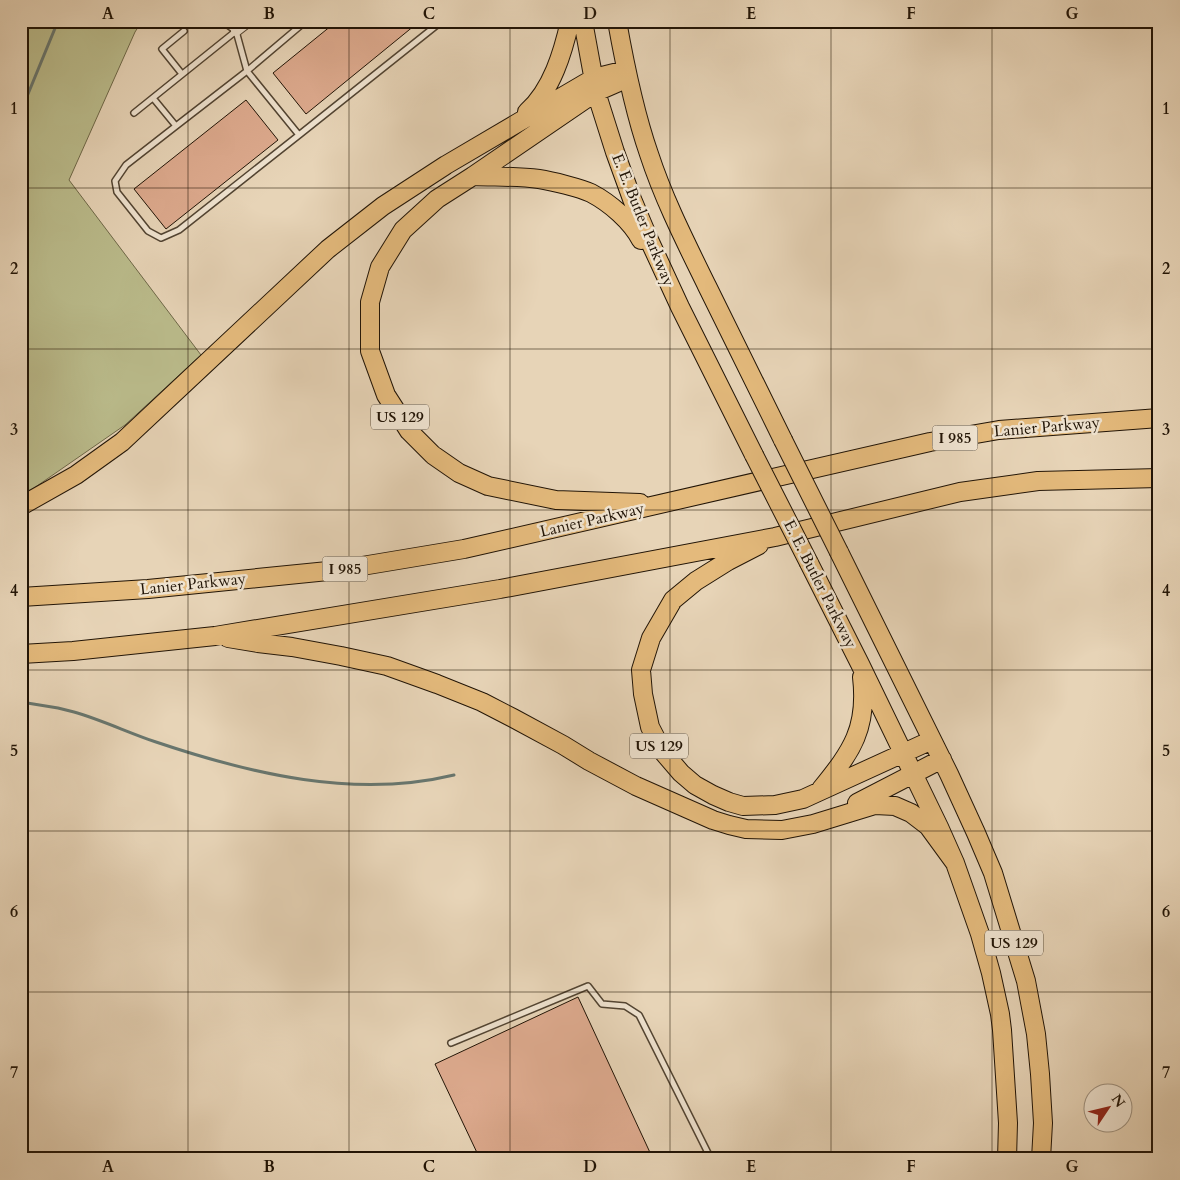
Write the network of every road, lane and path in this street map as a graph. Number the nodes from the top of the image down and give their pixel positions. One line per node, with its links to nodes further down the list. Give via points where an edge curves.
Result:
1 (222, 21): 9 (lane)
2 (248, 21): 9 (street)
3 (306, 21): 10 (lane)
4 (442, 21): 18 (lane)
5 (570, 21): 16 (highway, via 557,66 545,88 533,106)
6 (583, 21): 13 (highway, E. E. Butler Parkway)
7 (616, 21): 12 (highway, E. E. Butler Parkway)
8 (184, 31): 11 (lane, via 162,49)
9 (236, 31): 10 (lane); 11 (lane)
10 (247, 71): 17 (lane); 18 (lane)
11 (182, 74): 14 (lane)
12 (627, 74): 13 (highway); 30 (highway, E. E. Butler Parkway, bridge, via 649,156 667,201)
13 (595, 85): 16 (highway); 19 (highway); 20 (highway, E. E. Butler Parkway, via 632,199)
14 (153, 98): 15 (lane); 17 (lane)
15 (134, 113)
16 (512, 125): 24 (highway, via 383,206 328,250 122,442 76,475)
17 (176, 126): 18 (lane, via 126,165 115,181 117,192 129,208 148,231 161,238 179,230)
18 (299, 135)
19 (473, 176): 20 (highway, US 129, via 540,179 590,193 635,228); 23 (highway, US 129, via 437,199 403,230 380,267 370,302 370,350 386,395 409,431 433,455 458,473 488,486 556,500)
20 (680, 307): 29 (highway, E. E. Butler Parkway / US 129, bridge)
21 (1159, 418): 23 (highway, Lanier Parkway / I 985, via 998,430 930,442)
22 (1159, 478): 25 (highway, via 1038,481 960,492)
23 (663, 503): 26 (highway, Lanier Parkway / I 985, via 464,549 338,570 148,589)
24 (21, 506)
25 (775, 537): 27 (highway, via 500,589); 34 (highway, US 129, via 728,561 673,600 651,638 643,661 643,694 650,727 663,752 681,773 713,795 743,806 775,806)
26 (21, 597)
27 (215, 636): 28 (highway); 35 (highway, via 350,658 387,666 437,684 482,702 636,786 713,820 746,829 782,830)
28 (21, 654)
29 (860, 664): 31 (highway, E. E. Butler Parkway / US 129); 34 (highway, via 864,703 861,724 843,761)
30 (932, 740): 31 (highway, US 129); 32 (highway, E. E. Butler Parkway / US 129)
31 (903, 754): 33 (highway, E. E. Butler Parkway / US 129); 34 (highway, US 129)
32 (942, 759): 33 (highway); 40 (highway, E. E. Butler Parkway / US 129, via 992,873 1026,981 1040,1074)
33 (913, 773): 35 (highway); 36 (highway, E. E. Butler Parkway / US 129)
34 (820, 791)
35 (830, 818): 36 (highway, via 875,805 895,806 928,826)
36 (955, 863): 39 (highway, E. E. Butler Parkway / US 129, via 980,934 1000,1014 1008,1122)
37 (451, 1043): 38 (lane, via 588,986 602,1004 625,1006 640,1015)
38 (711, 1159)
39 (1007, 1159)
40 (1042, 1159)

